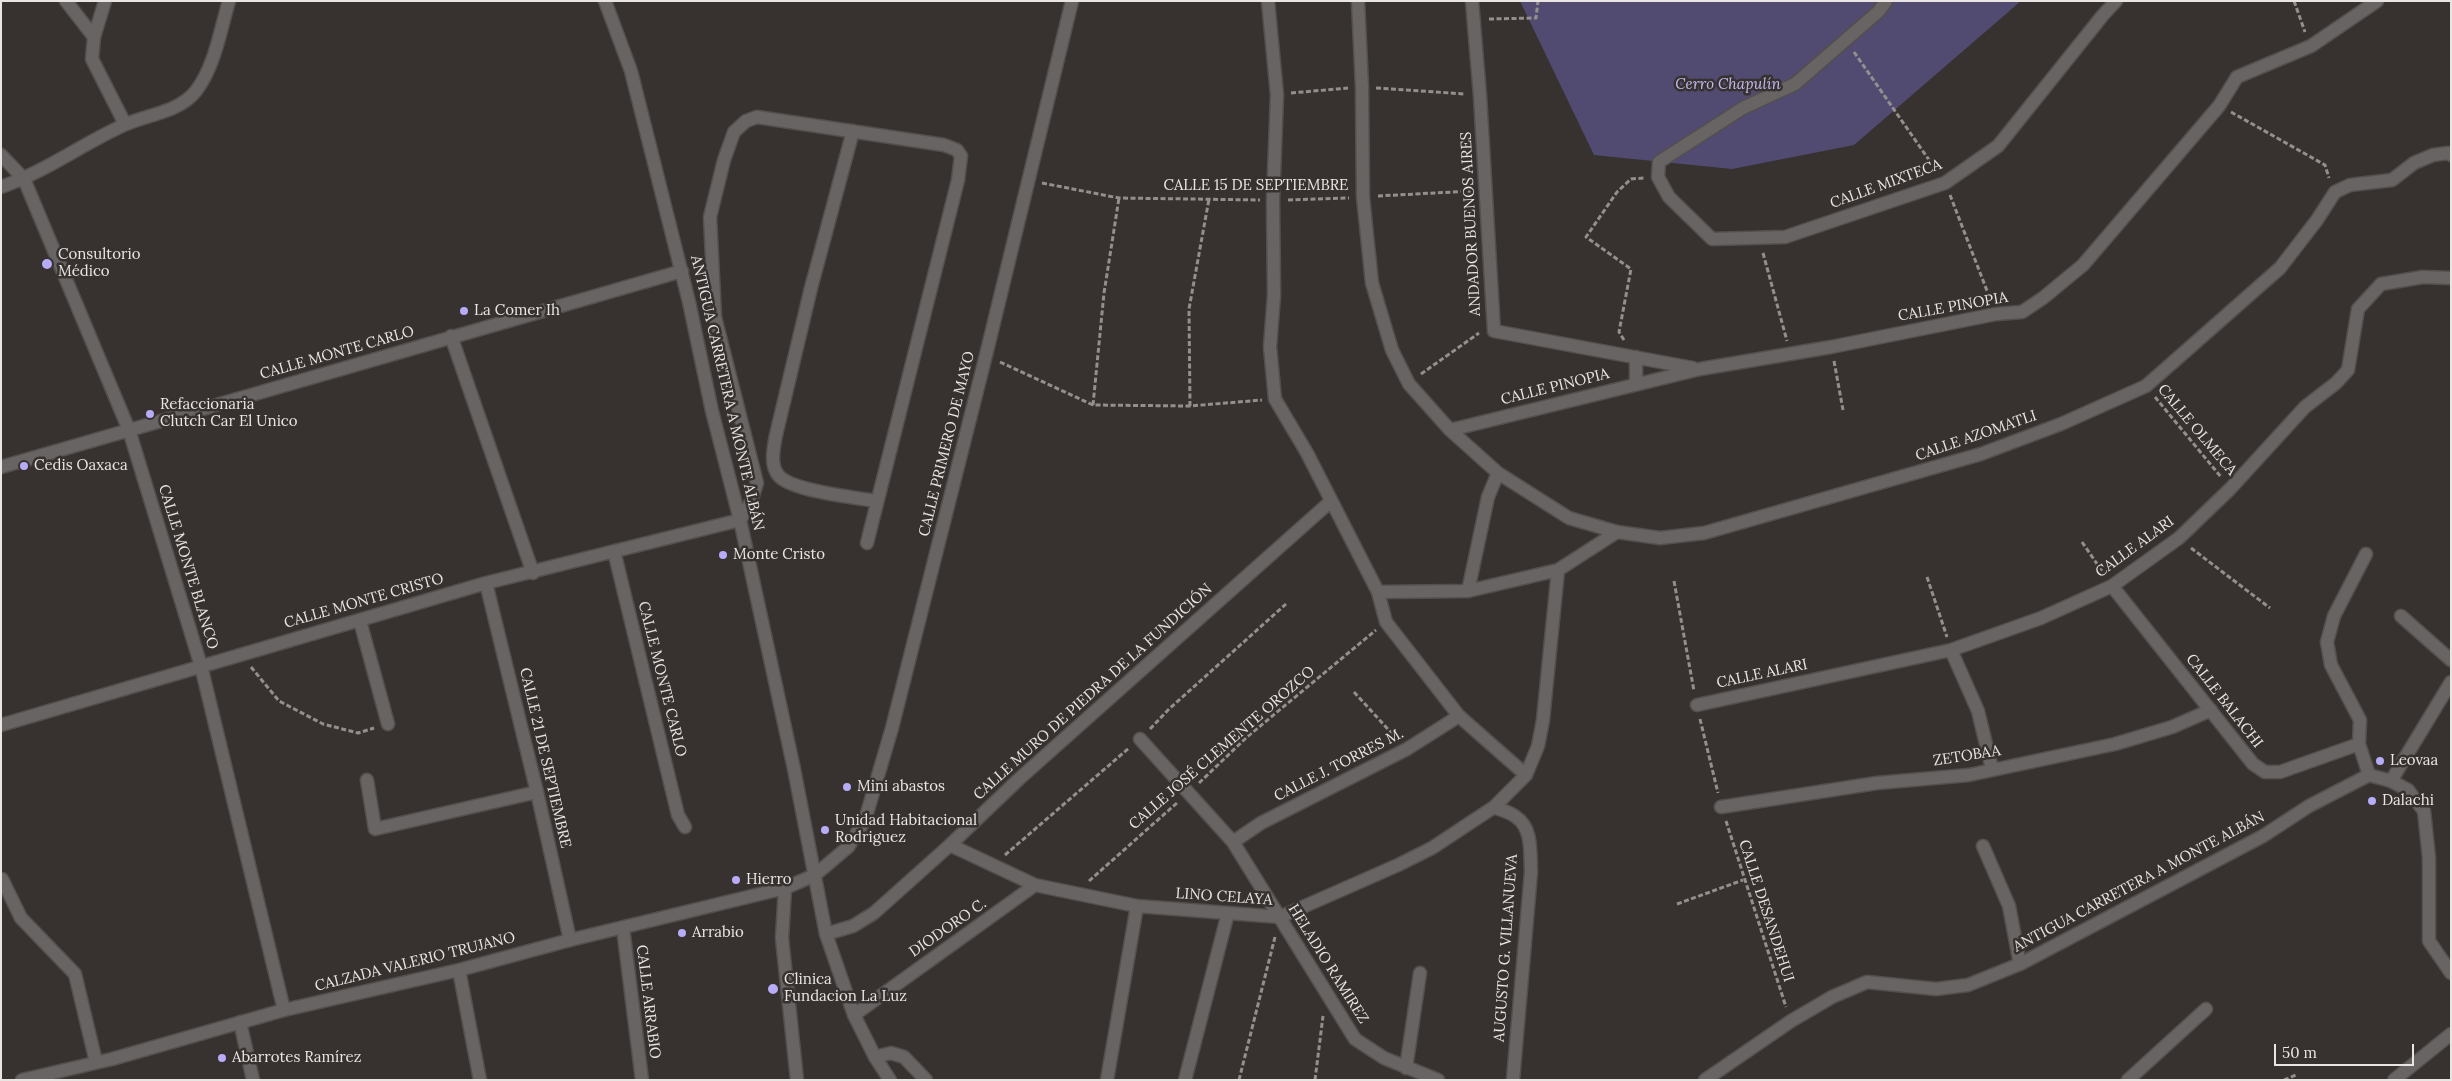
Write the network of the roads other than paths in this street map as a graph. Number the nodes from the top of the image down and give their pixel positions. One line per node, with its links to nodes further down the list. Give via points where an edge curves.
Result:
1 (66, 1): 12 (street)
2 (105, 1): 12 (street)
3 (229, 1): 13 (street, via 211,65 195,92 174,108)
4 (605, 1): 19 (street, ANTIGUA CARRETERA A MONTE ALBÁN, via 631,71)
5 (1072, 1): 67 (street, CALLE PRIMERO DE MAYO, via 892,728 865,820 848,848)
6 (1268, 1): 30 (street, via 1277,94 1274,295 1270,347 1275,399 1308,453)
7 (1358, 1): 26 (street, CALLE AZOMATLI, via 1363,197 1372,283 1392,350 1409,384)
8 (1472, 1): 22 (street, ANDADOR BUENOS AIRES, via 1494,331)
9 (1886, 1): 10 (street, CALLE MIXTECA, via 1880,11 1795,84 1743,108 1658,162 1658,177 1669,197 1712,239 1785,238 1945,183 1998,146)
10 (2116, 1)
11 (2377, 1): 23 (street, CALLE PINOPIA, via 2311,46 2237,77 2219,106 2083,265 2022,312 1996,314)
12 (94, 38): 13 (street, via 92,59)
13 (125, 124): 17 (street)
14 (853, 131): 29 (street, via 784,402 773,452 774,467 779,477 794,485); 29 (street, via 944,146 957,150 961,156 958,180); 31 (street, via 757,117 746,121 734,132 724,160 710,217 715,317 757,483)
15 (1, 154): 17 (street, CALLE MONTE BLANCO)
16 (2451, 155): 32 (street, CALLE AZOMATLI, via 2433,155 2414,163 2392,180 2350,185 2335,192 2280,268 2146,386 2061,424 1981,454 1704,533 1660,538)
17 (24, 179): 18 (street); 25 (street, CALLE MONTE BLANCO)
18 (1, 187)
19 (682, 271): 21 (street, CALLE MONTE CARLO); 31 (street, ANTIGUA CARRETERA A MONTE ALBÁN, via 712,411)
20 (2451, 278): 39 (street, CALLE ALARI, via 2423,277 2381,284 2358,310 2348,370 2305,406 2230,489 2178,538)
21 (451, 336): 25 (street, CALLE MONTE CARLO); 37 (street)
22 (1636, 357): 23 (street, ANDADOR BUENOS AIRES); 24 (street)
23 (1700, 369): 24 (street, CALLE PINOPIA)
24 (1636, 383): 26 (street, CALLE PINOPIA)
25 (129, 430): 27 (street, CALLE MONTE CARLO); 46 (street, CALLE MONTE BLANCO)
26 (1450, 430): 28 (street, CALLE AZOMATLI)
27 (1, 467)
28 (1498, 473): 32 (street, CALLE AZOMATLI, via 1569,518); 40 (street, via 1488,497)
29 (878, 501): 33 (street)
30 (1330, 502): 41 (street); 65 (street, CALLE MURO DE PIEDRA DE LA FUNDICIÓN, via 1019,779)
31 (740, 520): 34 (street, CALLE MONTE CRISTO); 67 (street, ANTIGUA CARRETERA A MONTE ALBÁN)
32 (1617, 532): 36 (street)
33 (867, 543)
34 (614, 551): 37 (street, CALLE MONTE CRISTO); 63 (street, CALLE MONTE CARLO, via 678,815)
35 (2366, 554): 54 (street, via 2334,616 2326,642 2331,664 2360,720)
36 (1558, 570): 40 (street); 56 (street, via 1543,720 1538,746)
37 (533, 572): 38 (street, CALLE MONTE CRISTO)
38 (486, 583): 43 (street, CALLE MONTE CRISTO); 60 (street, CALLE 21 DE SEPTIEMBRE)
39 (2112, 586): 44 (street, CALLE ALARI, via 2041,618); 49 (street, CALLE BALACHI)
40 (1468, 591): 41 (street)
41 (1378, 592): 50 (street, via 1386,622)
42 (2400, 616): 45 (street)
43 (360, 621): 46 (street, CALLE MONTE CRISTO); 51 (street)
44 (1951, 650): 48 (street, CALLE ALARI); 55 (street, via 1978,711)
45 (2451, 660)
46 (202, 666): 52 (street, CALLE MONTE CRISTO); 82 (street, CALLE MONTE BLANCO)
47 (2451, 682): 59 (street)
48 (1697, 704)
49 (2210, 710): 54 (street, CALLE BALACHI, via 2253,764 2265,772 2280,772); 55 (street, ZETOBAA, via 2172,727 2115,744)
50 (1459, 716): 56 (street); 64 (street, CALLE J. TORRES M., via 1406,749 1261,823)
51 (388, 724)
52 (1, 725)
53 (1140, 739): 64 (street, HELADIO RAMIREZ)
54 (2359, 744): 57 (street)
55 (1992, 770): 62 (street, ZETOBAA, via 1877,783)
56 (1526, 775): 61 (street, LINO CELAYA)
57 (2369, 775): 59 (street); 77 (street, ANTIGUA CARRETERA A MONTE ALBÁN, via 2309,806 2263,836)
58 (367, 780): 60 (street, via 375,829)
59 (2391, 781): 80 (street, via 2408,790 2424,811 2429,858 2428,941)
60 (537, 792): 76 (street, CALLE 21 DE SEPTIEMBRE)
61 (1494, 807): 73 (street, LINO CELAYA, via 1432,848); 100 (street, AUGUSTO G. VILLANUEVA, via 1516,816 1525,827 1530,844)
62 (1721, 807)
63 (685, 826)
64 (1233, 842): 73 (street, HELADIO RAMIREZ)
65 (950, 845): 69 (street, LINO CELAYA); 75 (street, CALLE MURO DE PIEDRA DE LA FUNDICIÓN, via 874,913 853,926)
66 (1983, 846): 77 (street, via 2009,906)
67 (815, 874): 70 (street, CALZADA VALERIO TRUJANO); 75 (street, ANTIGUA CARRETERA A MONTE ALBÁN)
68 (2, 879): 87 (street, via 21,918 75,974)
69 (1035, 885): 71 (street, LINO CELAYA); 83 (street, DIODORO C.)
70 (785, 888): 74 (street, CALZADA VALERIO TRUJANO); 94 (street, via 782,938)
71 (1137, 906): 72 (street, LINO CELAYA); 97 (street)
72 (1228, 913): 73 (street, LINO CELAYA); 98 (street)
73 (1280, 917): 88 (street, HELADIO RAMIREZ, via 1355,1039)
74 (623, 928): 76 (street, CALZADA VALERIO TRUJANO); 93 (street, CALLE ARRABIO)
75 (826, 934): 83 (street, ANTIGUA CARRETERA A MONTE ALBÁN)
76 (570, 940): 78 (street, CALZADA VALERIO TRUJANO)
77 (2020, 964): 101 (street, ANTIGUA CARRETERA A MONTE ALBÁN, via 1968,984 1936,989 1867,982 1790,1021)
78 (458, 970): 82 (street, CALZADA VALERIO TRUJANO); 92 (street)
79 (1420, 973): 88 (street)
80 (2451, 973)
81 (2206, 1009): 102 (street)
82 (284, 1010): 84 (street, CALZADA VALERIO TRUJANO)
83 (854, 1015): 86 (street, ANTIGUA CARRETERA A MONTE ALBÁN)
84 (240, 1022): 87 (street, CALZADA VALERIO TRUJANO); 91 (street)
85 (2451, 1034): 103 (street)
86 (875, 1057): 95 (street, ANTIGUA CARRETERA A MONTE ALBÁN); 96 (street, via 891,1052 904,1057)
87 (96, 1062): 89 (street, CALZADA VALERIO TRUJANO)
88 (1406, 1068): 99 (street, HELADIO RAMIREZ)
89 (36, 1078): 90 (street, CALZADA VALERIO TRUJANO)
90 (22, 1080)
91 (253, 1080)
92 (480, 1080)
93 (642, 1080)
94 (797, 1080)
95 (890, 1080)
96 (926, 1080)
97 (1107, 1080)
98 (1185, 1080)
99 (1438, 1080)
100 (1513, 1080)
101 (1705, 1080)
102 (2128, 1080)
103 (2394, 1080)

